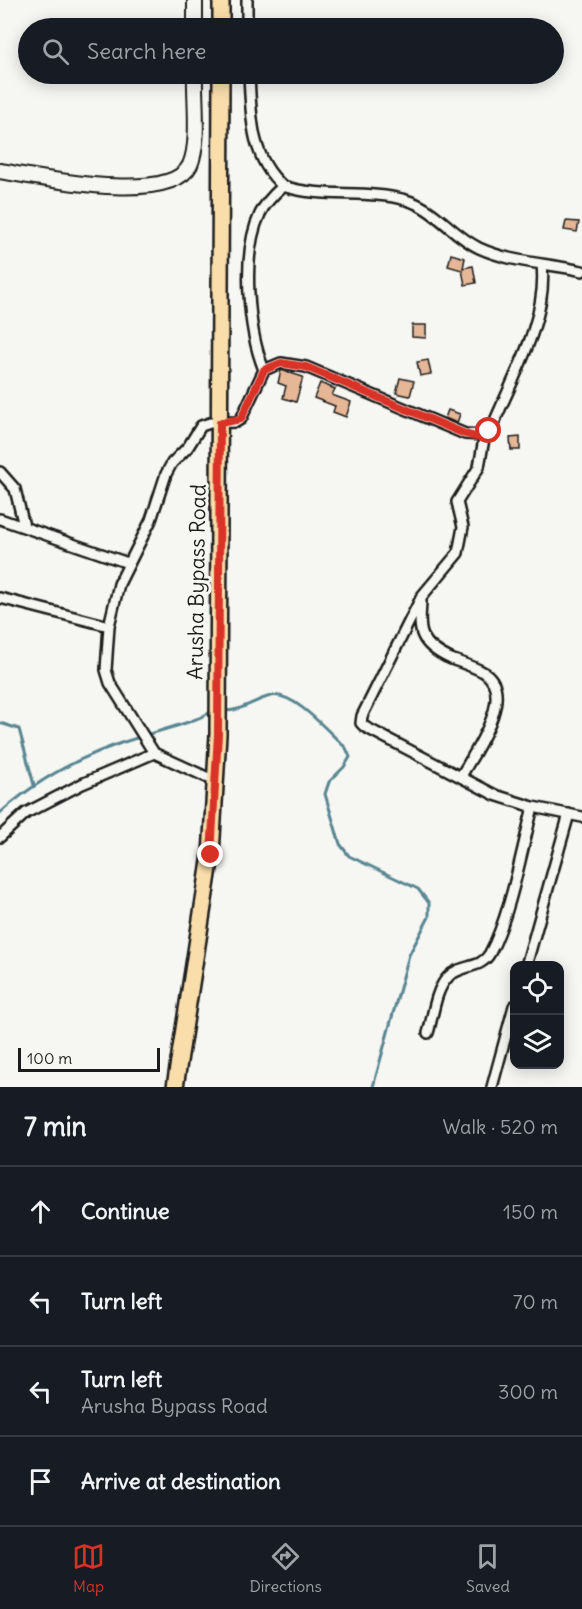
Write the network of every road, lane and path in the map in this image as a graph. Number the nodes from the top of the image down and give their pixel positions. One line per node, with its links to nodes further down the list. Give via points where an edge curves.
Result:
1 (195, 0): 4 (street)
2 (221, 0): 5 (main road)
3 (247, 0): 6 (street)
4 (195, 18)
5 (221, 18)
6 (247, 18)
7 (195, 84): 10 (street, via 191,164 174,181 120,188)
8 (221, 84): 15 (main road, Arusha Bypass Road)
9 (250, 84): 11 (street, via 255,141 260,155)
10 (0, 171)
11 (283, 186): 12 (street, via 406,200 427,209 476,246 503,257); 14 (street, via 260,214 251,244 251,316)
12 (542, 265): 13 (street); 16 (street, via 543,291 538,315 494,423)
13 (582, 271)
14 (264, 370): 15 (street, via 241,419); 16 (street, via 281,363 306,367 465,434 476,437)
15 (220, 423): 20 (street, via 201,426 172,463 151,520); 26 (main road, Arusha Bypass Road)
16 (486, 433): 21 (street, via 479,467 457,502 463,528 458,553)
17 (0, 472): 19 (street, via 15,489)
18 (0, 519): 19 (street)
19 (24, 526): 20 (street)
20 (128, 563): 23 (street)
21 (422, 596): 25 (street, via 420,627 424,639 443,655 485,673 496,690 488,728); 25 (street, via 361,723)
22 (0, 598): 23 (street)
23 (110, 626): 24 (street, via 106,670 110,683)
24 (154, 753): 26 (street); 30 (street, via 26,813)
25 (461, 776): 27 (street, via 495,795)
26 (216, 781): 34 (main road, Arusha Bypass Road, via 211,855)
27 (533, 807): 28 (street); 33 (street, via 493,948 484,963 447,978)
28 (569, 814): 29 (street); 31 (street)
29 (582, 817)
30 (0, 837)
31 (527, 961)
32 (512, 1015): 35 (street)
33 (428, 1033)
34 (175, 1087)
35 (492, 1087)

